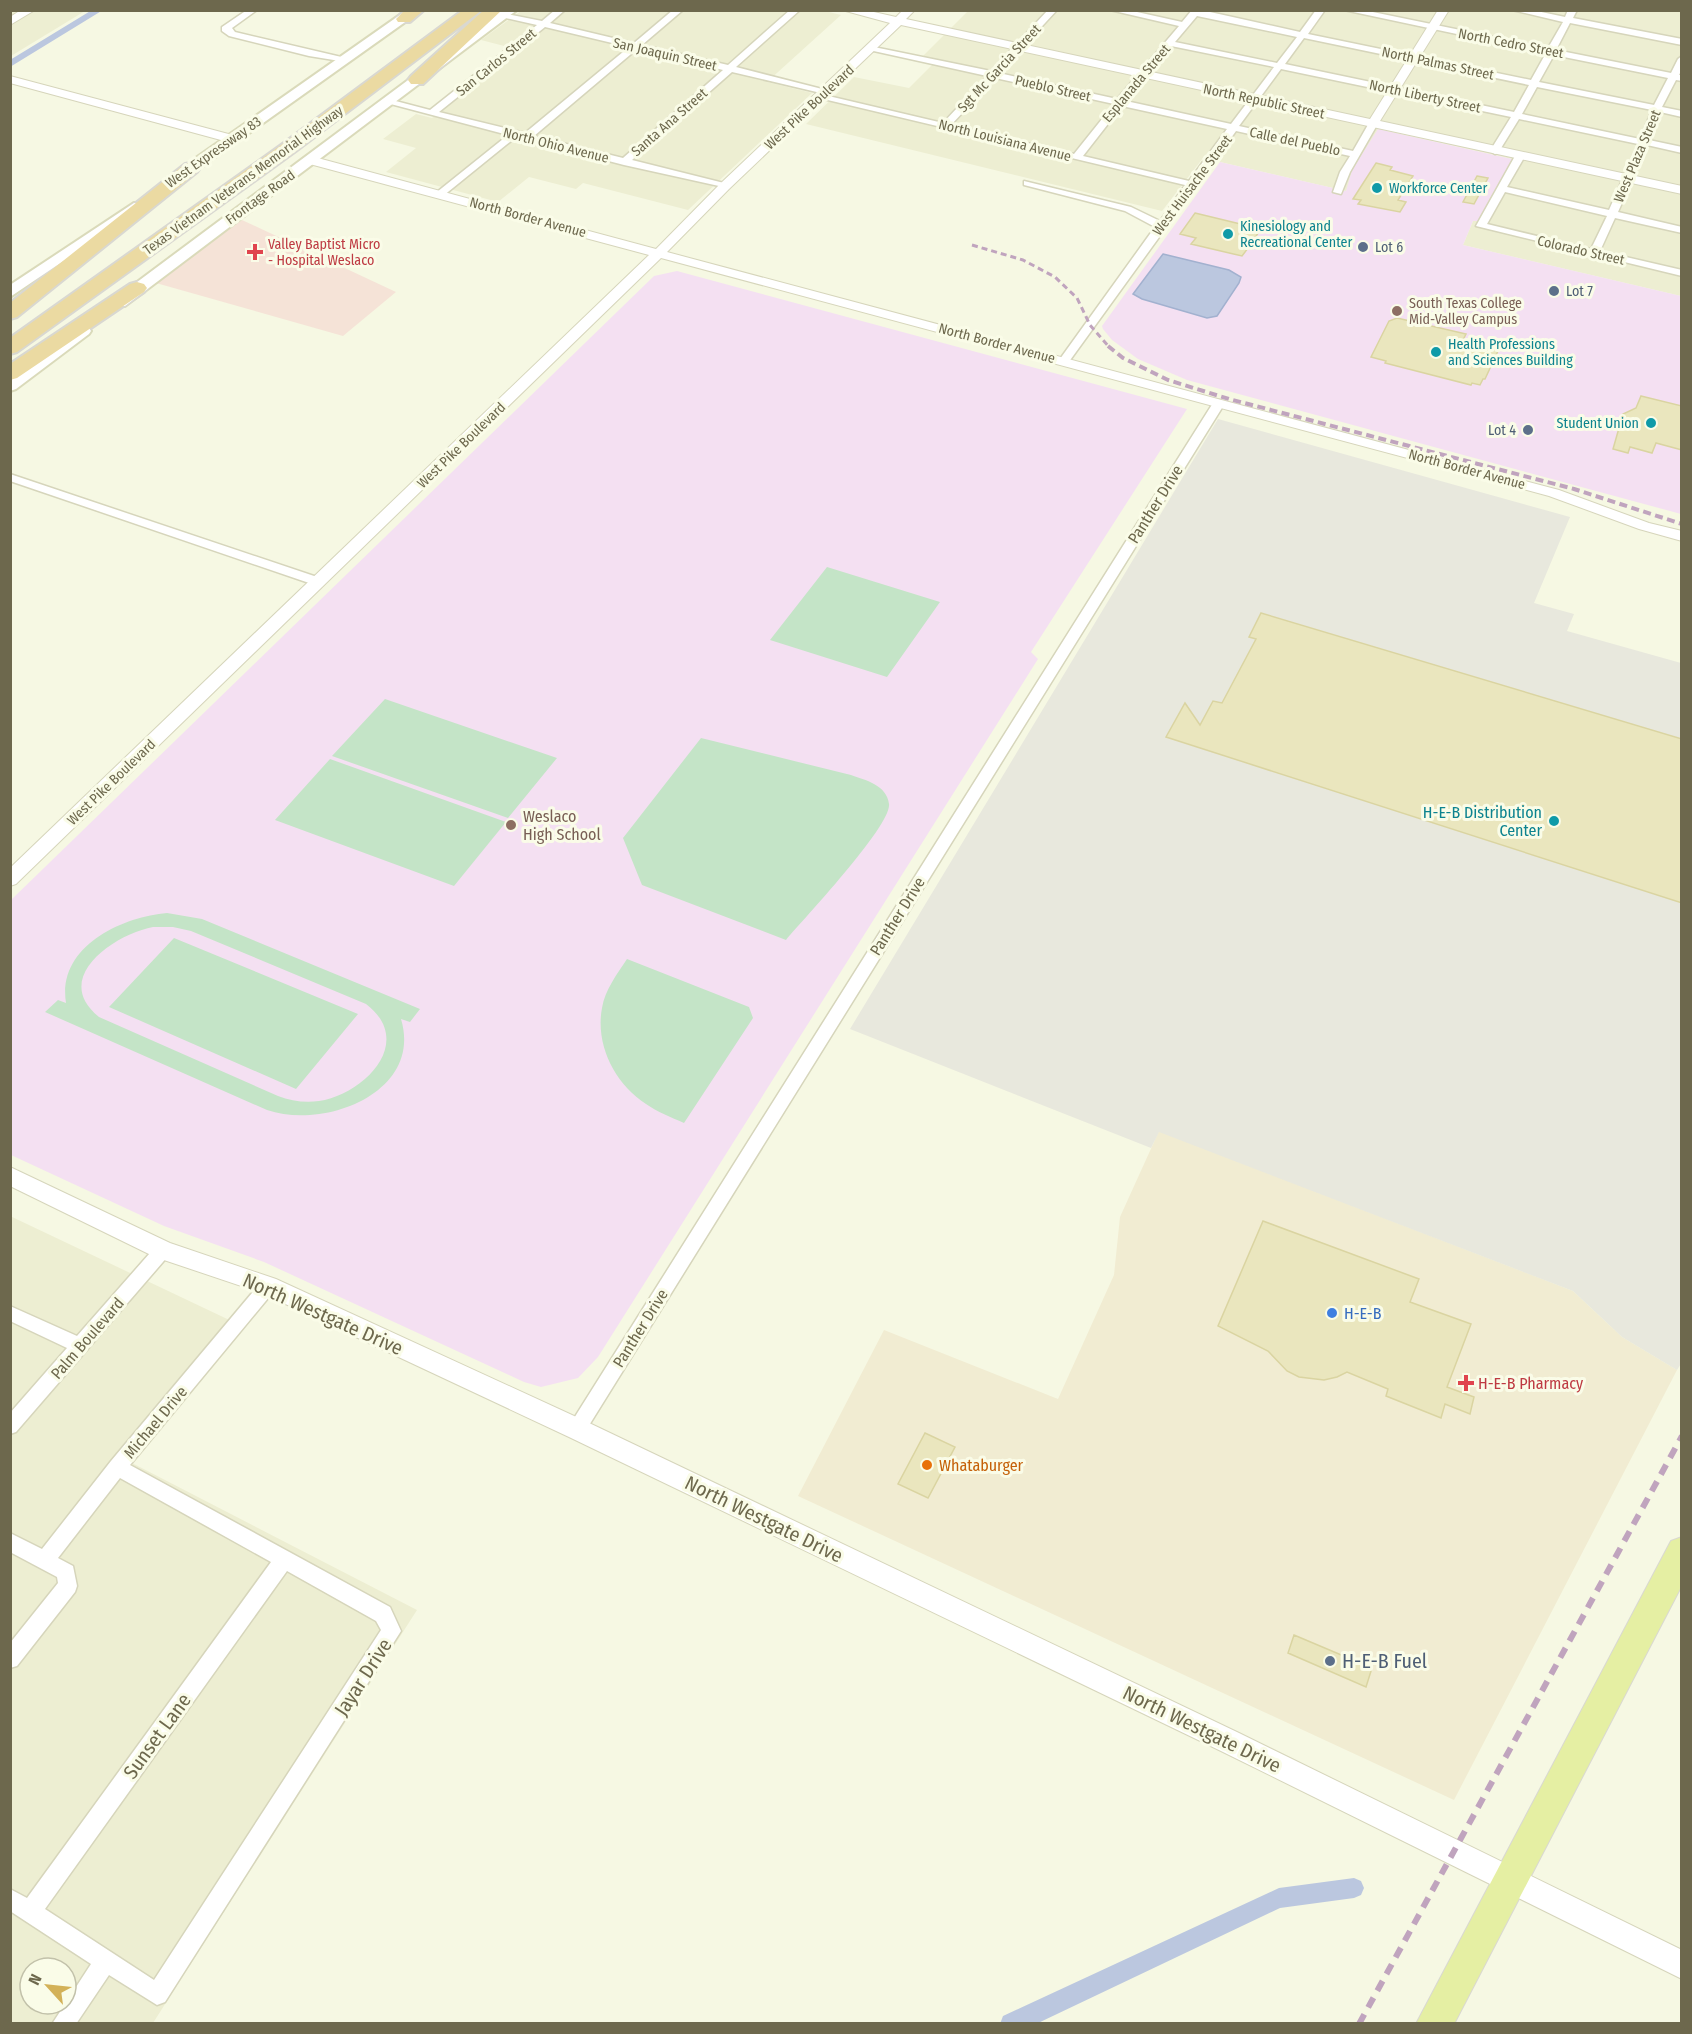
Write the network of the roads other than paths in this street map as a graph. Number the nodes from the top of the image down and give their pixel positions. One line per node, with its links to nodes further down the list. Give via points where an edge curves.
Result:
1 (30, 10): 21 (street)
2 (253, 10): 34 (street, via 225,29 232,34)
3 (451, 10): 87 (highway, Texas Vietnam Veterans Memorial Highway)
4 (474, 10): 88 (highway, Texas Vietnam Veterans Memorial Highway)
5 (561, 10): 23 (street, San Carlos Street)
6 (679, 10): 29 (street)
7 (796, 10): 37 (street, Santa Ana Street)
8 (847, 10): 22 (street, North Republic Street)
9 (910, 10): 22 (street, West Pike Boulevard)
10 (1053, 10): 30 (street, Sgt Mc Garcia Street)
11 (1114, 10): 24 (street)
12 (1321, 10): 26 (street, West Huisache Street)
13 (1348, 10): 25 (street, North Cedro Street)
14 (1444, 10): 25 (street)
15 (1516, 10): 20 (street)
16 (1573, 10): 20 (street)
17 (503, 12): 23 (street, San Joaquin Street); 42 (highway)
18 (1196, 12): 24 (street, Esplanada Street); 26 (street, North Palmas Street)
19 (412, 13): 34 (main road, West Expressway 83)
20 (1568, 21): 27 (street); 32 (street)
21 (10, 22)
22 (899, 22): 30 (street, North Republic Street); 31 (street, West Pike Boulevard)
23 (542, 25): 29 (street, San Joaquin Street); 50 (street, San Carlos Street)
24 (1184, 25): 28 (street, Esplanada Street)
25 (1434, 28): 32 (street, North Cedro Street); 33 (street)
26 (1303, 36): 33 (street, North Palmas Street); 36 (street, West Huisache Street)
27 (1682, 42)
28 (1169, 43): 36 (street, North Liberty Street); 39 (street, Esplanada Street)
29 (635, 47): 37 (street, San Joaquin Street); 57 (street)
30 (1019, 47): 38 (street, Sgt Mc Garcia Street); 39 (street, North Republic Street)
31 (872, 48): 38 (street, Pueblo Street); 45 (street, West Pike Boulevard)
32 (1551, 51): 40 (street, North Cedro Street); 43 (street)
33 (1414, 58): 43 (street, North Palmas Street); 44 (street)
34 (346, 59): 58 (main road, West Expressway 83)
35 (1682, 59): 40 (street, West Plaza Street)
36 (1281, 66): 44 (street, North Liberty Street); 46 (street, West Huisache Street)
37 (729, 69): 45 (street, San Joaquin Street); 66 (street, Santa Ana Street)
38 (994, 74): 48 (street, Pueblo Street); 54 (street, Sgt Mc Garcia Street)
39 (1144, 75): 46 (street, North Republic Street); 48 (street, Esplanada Street)
40 (1677, 77): 49 (street, West Plaza Street)
41 (10, 80): 58 (street)
42 (417, 80): 47 (main road, Frontage Road)
43 (1534, 83): 49 (street, North Palmas Street); 52 (street)
44 (1395, 90): 52 (street, North Liberty Street); 53 (street)
45 (822, 94): 54 (street, North Louisiana Avenue); 71 (street, West Pike Boulevard)
46 (1256, 99): 53 (street, North Republic Street); 55 (street, West Huisache Street)
47 (388, 102): 50 (street, North Ohio Avenue); 65 (main road, Frontage Road)
48 (1119, 103): 55 (street, Pueblo Street); 64 (street, Esplanada Street)
49 (1657, 109): 51 (street, North Palmas Street); 59 (street, West Plaza Street)
50 (432, 113): 56 (street, North Ohio Avenue)
51 (1682, 114)
52 (1517, 115): 59 (street, North Liberty Street); 61 (street)
53 (1372, 124): 61 (street, North Republic Street); 62 (street)
54 (945, 126): 64 (street, North Louisiana Avenue)
55 (1234, 128): 62 (street, Calle del Pueblo); 70 (street, West Huisache Street)
56 (513, 135): 57 (street, North Ohio Avenue); 75 (street)
57 (525, 138): 66 (street, North Ohio Avenue)
58 (232, 139): 67 (main road, West Expressway 83)
59 (1644, 142): 60 (street, North Liberty Street); 68 (street, West Plaza Street)
60 (1682, 150)
61 (1495, 151): 63 (street, North Republic Street)
62 (1355, 154): 74 (street)
63 (1520, 156): 68 (street, North Republic Street); 72 (street)
64 (1076, 158): 70 (street, North Louisiana Avenue)
65 (310, 159): 75 (street, North Border Avenue); 83 (main road, Frontage Road)
66 (624, 162): 71 (street, North Ohio Avenue)
67 (191, 168): 85 (main road, West Expressway 83); 86 (highway)
68 (1629, 178): 73 (street, North Republic Street); 76 (street, West Plaza Street)
69 (1027, 183): 77 (street, via 1128,209)
70 (1191, 184): 77 (street, West Huisache Street)
71 (725, 186): 79 (street, West Pike Boulevard)
72 (1503, 189): 76 (street); 80 (street, Colorado Street, via 1481,226)
73 (1682, 190)
74 (1338, 192)
75 (440, 194): 79 (street, North Border Avenue)
76 (1611, 215): 78 (street); 80 (street, West Plaza Street)
77 (1162, 226): 89 (street, West Huisache Street)
78 (1682, 230)
79 (657, 252): 81 (street, North Border Avenue); 84 (street, West Pike Boulevard)
80 (1594, 253): 82 (street, Colorado Street)
81 (702, 263): 84 (street, via 661,267); 89 (street, North Border Avenue)
82 (1682, 273)
83 (137, 288): 90 (highway); 91 (main road, Frontage Road)
84 (622, 290): 95 (street, West Pike Boulevard)
85 (10, 292)
86 (10, 313)
87 (10, 327)
88 (10, 348)
89 (1064, 361): 92 (street, North Border Avenue)
90 (10, 374)
91 (10, 386)
92 (1219, 403): 94 (street, North Border Avenue, via 1554,493); 103 (street, Panther Drive)
93 (10, 477): 95 (street)
94 (1682, 536)
95 (318, 582): 96 (street, West Pike Boulevard)
96 (10, 879)
97 (10, 1176): 98 (street, North Westgate Drive)
98 (163, 1250): 99 (street, North Westgate Drive); 101 (street, Palm Boulevard)
99 (268, 1286): 103 (street, North Westgate Drive); 104 (street, Michael Drive)
100 (10, 1313): 101 (street)
101 (80, 1346): 102 (street, Palm Boulevard)
102 (10, 1426)
103 (577, 1429): 110 (street, North Westgate Drive)
104 (117, 1467): 107 (street, Michael Drive); 108 (street, Jayar Drive)
105 (10, 1542): 107 (street)
106 (1682, 1552): 110 (main road)
107 (45, 1560): 109 (street, via 66,1572 68,1587)
108 (284, 1560): 112 (street, Sunset Lane); 113 (street, Jayar Drive, via 383,1614 392,1631 157,1994)
109 (10, 1659)
110 (1509, 1881): 114 (street, North Westgate Drive); 116 (main road)
111 (10, 1899): 112 (street)
112 (30, 1912): 113 (street)
113 (106, 1961): 115 (street)
114 (1682, 1965)
115 (63, 2024)
116 (1434, 2024)

